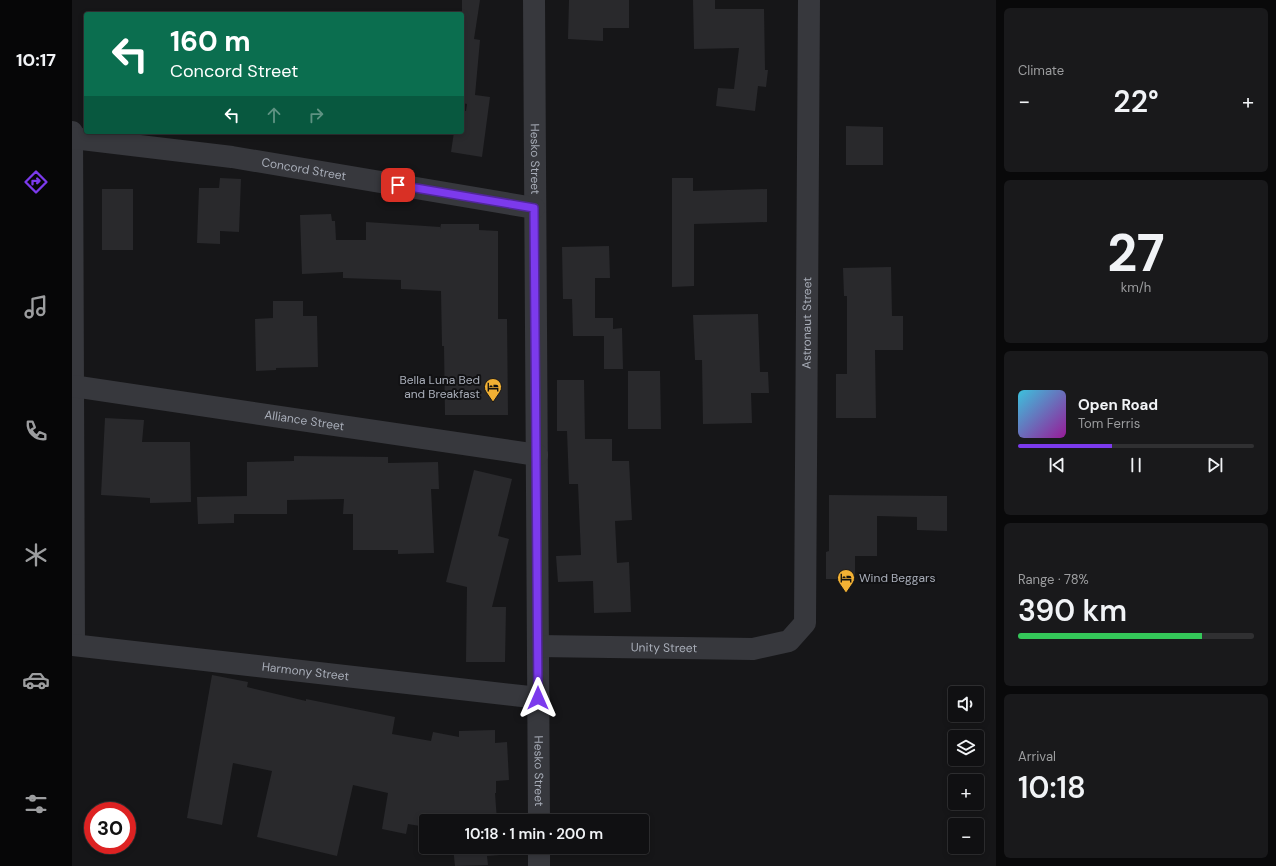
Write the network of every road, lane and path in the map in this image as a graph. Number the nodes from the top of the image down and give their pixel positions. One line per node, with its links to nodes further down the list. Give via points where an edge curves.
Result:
1 (534, 0): 5 (street, Hesko Street)
2 (809, 0): 8 (street, Astronaut Street, via 805,623)
3 (72, 132): 4 (street)
4 (72, 138): 5 (street, Concord Street, via 232,157); 6 (street)
5 (534, 208): 7 (street, Hesko Street)
6 (72, 386): 7 (street, Alliance Street); 9 (street)
7 (537, 455): 10 (street, Hesko Street)
8 (790, 641): 10 (street, Unity Street, via 753,649)
9 (73, 645): 11 (street, Harmony Street)
10 (538, 646): 11 (street, Hesko Street)
11 (538, 698): 12 (street, Hesko Street)
12 (539, 814)
13 (539, 854): 14 (street)
14 (539, 866)

